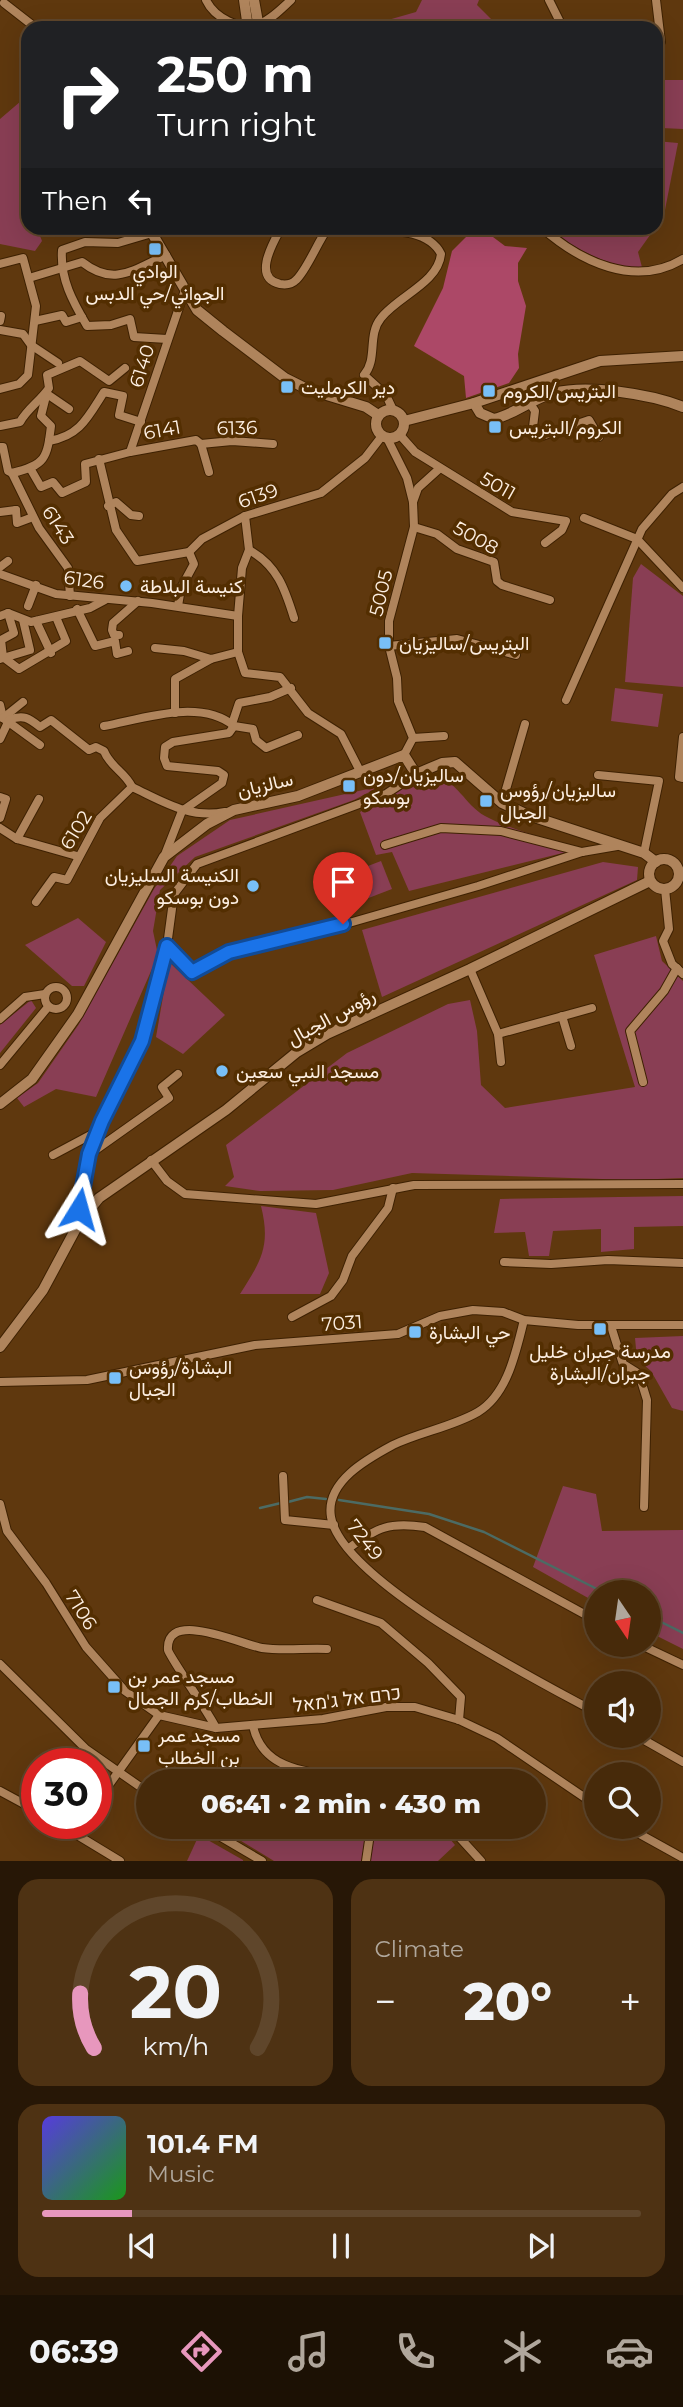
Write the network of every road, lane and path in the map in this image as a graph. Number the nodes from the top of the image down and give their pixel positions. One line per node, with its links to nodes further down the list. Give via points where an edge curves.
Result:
1 (206, 0): 9 (street, via 221,18)
2 (244, 0): 10 (street)
3 (254, 0): 11 (street)
4 (291, 0): 12 (street)
5 (549, 0): 13 (street)
6 (656, 0): 14 (street)
7 (4, 3): 8 (street)
8 (27, 21)
9 (233, 21)
10 (251, 21)
11 (253, 21)
12 (260, 21)
13 (560, 21)
14 (658, 21)
15 (138, 235): 24 (street, via 118,243 85,243 62,250)
16 (154, 235): 21 (street)
17 (278, 235): 18 (street, via 265,262 266,272 275,283 285,285 298,279)
18 (324, 235)
19 (411, 235): 41 (street, via 433,243 441,254 436,269 379,320 371,367 364,375 386,395)
20 (551, 235): 22 (street, via 609,269 640,274)
21 (166, 255): 24 (street, via 120,276 92,272 82,262); 26 (street)
22 (683, 259)
23 (0, 264): 25 (street, via 23,258)
24 (62, 268): 25 (street); 27 (street)
25 (29, 278): 28 (street, via 36,306)
26 (185, 290): 30 (street, 6140); 42 (street, via 197,310 285,378)
27 (82, 317): 28 (street, via 66,322 62,316); 30 (street, via 87,326 130,319 134,337)
28 (34, 321): 31 (street)
29 (0, 330): 31 (street, via 23,334)
30 (167, 339): 44 (street, 6140)
31 (32, 345): 33 (street); 35 (street, via 28,375 19,384)
32 (683, 356): 37 (street, via 600,361)
33 (58, 363)
34 (125, 368): 36 (street, via 109,381 80,361 47,375)
35 (0, 388)
36 (48, 392): 40 (street); 45 (street, via 20,422); 49 (street, via 41,416 51,426)
37 (474, 402): 38 (street, via 480,413 494,419); 43 (street)
38 (529, 402): 39 (street, via 554,393 586,390); 48 (street, via 535,411 533,427 542,436 589,420)
39 (683, 407)
40 (69, 409)
41 (393, 410): 42 (street); 43 (street)
42 (378, 415): 47 (street, via 376,428)
43 (404, 421): 46 (street)
44 (141, 422): 49 (street, via 119,415 123,397 104,392 69,438); 53 (street, 6140)
45 (0, 426)
46 (400, 435): 47 (street); 56 (street, 5011)
47 (384, 437): 61 (street, 5005, via 407,478); 66 (street, 6139, via 321,493)
48 (599, 437)
49 (49, 441): 55 (street, via 45,457)
50 (273, 443): 51 (street, 6136)
51 (201, 444): 53 (street, 6141, via 196,440); 57 (street, 6141)
52 (0, 447): 58 (street, 6143)
53 (130, 452): 54 (street, 6141)
54 (99, 459): 55 (street, via 85,464 86,482 62,493 53,482 41,487); 62 (street)
55 (30, 468): 58 (street)
56 (439, 469): 61 (street, via 418,488); 71 (street, 5011, via 512,512 566,521)
57 (209, 472)
58 (12, 473): 60 (street, 6143)
59 (683, 487): 70 (street, via 672,494)
60 (23, 495): 63 (street); 67 (street, 6143)
61 (413, 502): 69 (street, 5005)
62 (108, 506): 65 (street, via 116,502); 73 (street, via 116,530 137,561)
63 (16, 510): 64 (street); 67 (street, via 18,523)
64 (0, 512)
65 (139, 516)
66 (245, 516): 72 (street); 73 (street, 6139, via 201,539)
67 (33, 517): 79 (street, 6143, via 68,568)
68 (584, 518): 70 (street)
69 (414, 527): 81 (street, 5008, via 494,562 502,585); 93 (street, 5005, via 391,606)
70 (637, 539): 78 (street); 102 (street)
71 (545, 543)
72 (249, 550): 87 (street, via 242,568); 89 (street, via 265,559 282,582)
73 (189, 552): 84 (street, via 194,564 181,588)
74 (8, 561): 75 (street)
75 (0, 567)
76 (0, 574): 77 (street, 6126)
77 (36, 585): 79 (street, 6126); 83 (street)
78 (683, 588)
79 (70, 596): 80 (street, 6126)
80 (105, 600): 82 (street, 6126); 85 (street)
81 (550, 600)
82 (138, 601): 84 (street, 6126); 92 (street, via 113,623 114,635)
83 (28, 606)
84 (178, 606): 87 (street, 6126)
85 (76, 609): 88 (street); 95 (street, via 95,646 115,641 117,654)
86 (4, 614): 90 (street); 99 (street, via 14,633 1,640)
87 (238, 616): 96 (street)
88 (56, 617): 91 (street); 97 (street, via 66,641)
89 (295, 618)
90 (23, 620): 91 (street); 99 (street, via 30,650)
91 (36, 621): 97 (street)
92 (119, 635)
93 (389, 646): 98 (street, via 457,639); 113 (street, 5005, via 398,701)
94 (155, 648): 100 (street)
95 (128, 650)
96 (238, 652): 100 (street); 101 (street, via 245,673 281,677)
97 (51, 653): 99 (street, via 19,669)
98 (516, 655)
99 (1, 658)
100 (211, 659): 105 (street, via 176,679)
101 (291, 688): 108 (street, via 239,703); 117 (street, via 308,713 341,734)
102 (566, 700)
103 (23, 702): 106 (street)
104 (0, 705): 106 (street)
105 (175, 713): 108 (street, via 210,715); 109 (street)
106 (6, 719): 114 (street); 115 (street); 121 (street, via 28,718 40,727 51,720 89,751 96,747 104,751)
107 (525, 724): 124 (street)
108 (233, 725): 110 (street, via 253,729 266,748); 126 (street, via 229,733 165,747 167,766 224,775 222,783)
109 (104, 726)
110 (298, 735)
111 (444, 736): 113 (street)
112 (683, 737): 120 (street, via 679,777)
113 (413, 738): 116 (street)
114 (0, 739)
115 (40, 745)
116 (404, 755): 117 (street, سالزيان); 118 (street)
117 (361, 773): 125 (street, سالزيان, via 298,796)
118 (416, 774): 124 (street, via 442,762 455,762); 141 (street, via 386,794 197,864 174,894)
119 (598, 775): 133 (street, via 659,781)
120 (683, 778)
121 (132, 788): 126 (street); 134 (street, 6102, via 100,818)
122 (0, 797): 127 (street, via 6,799)
123 (39, 799): 129 (street)
124 (502, 803): 131 (street)
125 (234, 810): 126 (street, via 205,816); 135 (street, سالزيان)
126 (182, 811): 135 (street)
127 (0, 818)
128 (0, 828): 129 (street)
129 (18, 839): 134 (street)
130 (385, 845): 132 (street, via 441,828 501,831)
131 (617, 845): 132 (street); 133 (street)
132 (582, 852): 141 (street, via 439,897 229,952 192,972)
133 (644, 853): 136 (street)
134 (77, 856): 140 (street, 6102, via 67,880 54,877)
135 (164, 857): 155 (street, سالزيان, via 78,1014 32,1079)
136 (656, 862): 137 (street); 138 (street, via 649,870)
137 (679, 863): 139 (street, via 678,880)
138 (650, 881): 139 (street); 142 (street, رؤوس الجبال)
139 (665, 889): 143 (street, via 668,929 663,941)
140 (36, 902)
141 (167, 946): 156 (street, via 142,1041)
142 (470, 969): 149 (street); 159 (street, رؤوس الجبال, via 327,1034)
143 (680, 971): 154 (street, via 630,1031)
144 (45, 994): 145 (street); 145 (street, via 58,987 67,994 62,1008); 148 (street, via 25,997)
145 (48, 1007): 152 (street)
146 (592, 1008): 147 (street)
147 (562, 1016): 149 (street); 150 (street)
148 (0, 1019)
149 (498, 1034): 151 (street)
150 (571, 1046)
151 (501, 1062)
152 (0, 1065)
153 (178, 1074): 157 (street, via 162,1087 169,1098)
154 (643, 1082)
155 (0, 1104)
156 (98, 1131): 157 (street); 158 (street)
157 (89, 1154): 162 (street, via 79,1192)
158 (53, 1156)
159 (150, 1160): 161 (street, via 185,1194 316,1204); 162 (street, رؤوس الجبال, via 99,1198)
160 (683, 1184): 161 (street)
161 (393, 1188): 165 (street, via 388,1208 352,1256 331,1296)
162 (80, 1221): 169 (street, رؤوس الجبال, via 43,1290)
163 (504, 1262): 164 (street)
164 (683, 1264)
165 (292, 1317)
166 (524, 1320): 168 (street, 7031); 170 (street, 7031, via 503,1312 473,1310 440,1316 397,1334 255,1345 87,1380); 174 (street, 7249, via 513,1366 494,1398 478,1412 394,1445 354,1469 332,1499)
167 (683, 1325): 168 (street, 7031)
168 (611, 1326): 173 (street, via 623,1364 639,1374 647,1400)
169 (0, 1347)
170 (0, 1382)
171 (283, 1476): 174 (street, via 285,1520)
172 (0, 1504): 183 (street, 7106, via 7,1531 86,1647 125,1691)
173 (644, 1507)
174 (334, 1525): 175 (street, 7249)
175 (349, 1548): 177 (street, via 374,1530 397,1523 425,1527); 182 (street, 7249, via 371,1573 464,1638)
176 (317, 1600): 184 (street, via 382,1623 461,1697)
177 (584, 1613)
178 (327, 1649): 186 (street, via 261,1648 194,1629 173,1634 170,1656)
179 (662, 1655): 181 (street)
180 (0, 1664): 190 (street, via 86,1749)
181 (683, 1665)
182 (584, 1706)
183 (159, 1715): 186 (street, כרם אל ג'מאל); 190 (street)
184 (459, 1720): 185 (street, כרם אל ג'מאל, via 400,1706); 194 (street, כרם אל ג'מאל, via 498,1738)
185 (253, 1726): 186 (street, כרם אל ג'מאל); 189 (street, via 256,1740 275,1762)
186 (216, 1728)
187 (658, 1748): 188 (street)
188 (683, 1762)
189 (297, 1769)
190 (116, 1772): 191 (street); 192 (street)
191 (112, 1778)
192 (136, 1785)
193 (0, 1791): 195 (street)
194 (584, 1797)
195 (21, 1802)
196 (85, 1839): 202 (street)
197 (224, 1839): 203 (street)
198 (369, 1839): 204 (street)
199 (461, 1839): 205 (street)
200 (648, 1839): 201 (street)
201 (683, 1858)
202 (120, 1861)
203 (262, 1861)
204 (366, 1861)
205 (481, 1861)

